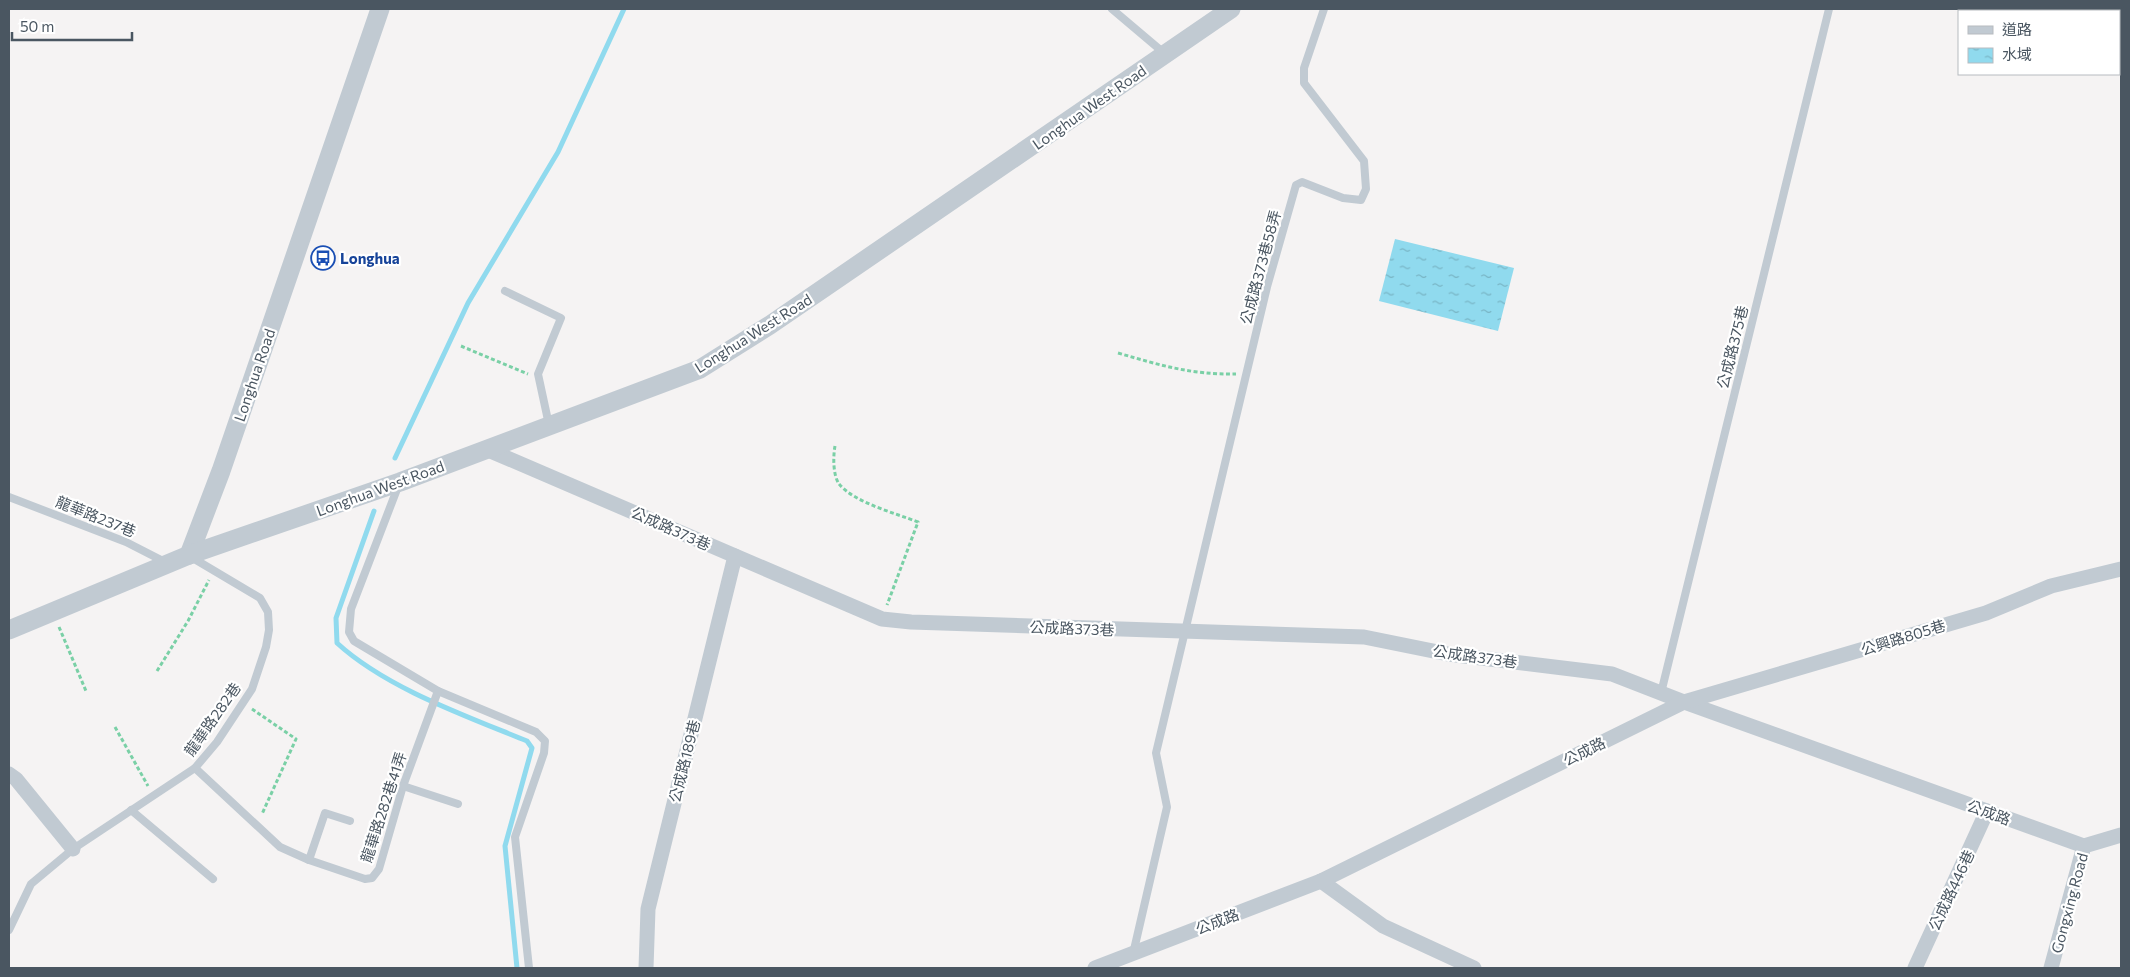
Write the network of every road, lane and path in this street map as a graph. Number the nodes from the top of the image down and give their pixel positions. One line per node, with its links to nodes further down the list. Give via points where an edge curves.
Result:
1 (380, 9): 17 (street, Longhua Road)
2 (1112, 9): 6 (lane)
3 (1231, 9): 6 (street, Longhua West Road)
4 (1324, 9): 10 (lane, 公成路373巷58弄, via 1304,68 1304,83 1364,162 1366,189 1361,200 1343,198 1302,182 1296,186)
5 (1829, 9): 28 (lane, 公成路375巷)
6 (1165, 54): 12 (street, Longhua West Road, via 770,325 700,369)
7 (505, 290): 11 (lane, via 561,318)
8 (461, 346): 11 (path)
9 (1118, 353): 10 (path, via 1205,375)
10 (1246, 374): 25 (lane, 公成路373巷58弄)
11 (539, 378): 12 (lane)
12 (549, 424): 14 (street, Longhua West Road)
13 (835, 446): 23 (path, via 833,457 838,482 848,493 918,522)
14 (486, 450): 15 (street, Longhua West Road); 18 (street, 公成路373巷)
15 (400, 482): 17 (street, Longhua West Road); 29 (lane, via 350,609 349,632 354,641)
16 (9, 498): 19 (lane, 龍華路237巷, via 126,542)
17 (189, 555): 19 (street); 21 (lane, 龍華路282巷)
18 (735, 556): 23 (street, 公成路373巷); 51 (street, 公成路189巷, via 648,909)
19 (171, 565): 22 (street)
20 (2121, 569): 30 (street, 公興路805巷, via 2051,586 1986,612)
21 (214, 570): 26 (path); 31 (lane, 龍華路282巷, via 260,598 268,612 266,647 252,689)
22 (53, 613): 24 (street); 27 (path)
23 (882, 619): 25 (street, 公成路373巷)
24 (9, 630)
25 (1186, 632): 28 (street, 公成路373巷, via 1364,636 1448,654 1612,674); 49 (lane, 公成路373巷58弄, via 1156,753 1167,807)
26 (157, 671)
27 (86, 690)
28 (1661, 693): 30 (street, 公成路373巷)
29 (437, 694): 35 (lane, 龍華路282巷41弄); 50 (lane, via 536,732 544,740 544,754 515,837)
30 (1684, 702): 39 (street, 公成路); 47 (street, 公成路)
31 (243, 703): 33 (lane, 龍華路282巷); 40 (path, via 296,739)
32 (115, 728): 36 (path)
33 (195, 768): 36 (lane, 龍華路282巷); 45 (lane, 龍華路282巷41弄, via 280,847)
34 (9, 774): 44 (street)
35 (403, 786): 37 (lane); 45 (lane, 龍華路282巷41弄, via 379,868 372,878 365,879)
36 (153, 796): 38 (lane, 龍華路282巷)
37 (458, 804)
38 (131, 810): 44 (lane, 龍華路282巷); 46 (lane)
39 (1987, 811): 43 (street, 公成路); 54 (street, 公成路446巷)
40 (262, 814)
41 (350, 821): 45 (lane, via 325,813)
42 (2121, 835): 43 (street, Gongxing Road)
43 (2084, 846): 55 (street, Gongxing Road)
44 (73, 849): 48 (lane, 龍華路282巷, via 31,884)
45 (309, 860)
46 (213, 879)
47 (1321, 881): 49 (street, 公成路); 53 (street, via 1383,926)
48 (9, 930)
49 (1133, 954): 52 (street, 公成路)
50 (528, 968)
51 (646, 968)
52 (1095, 968)
53 (1474, 968)
54 (1915, 968)
55 (2051, 968)

